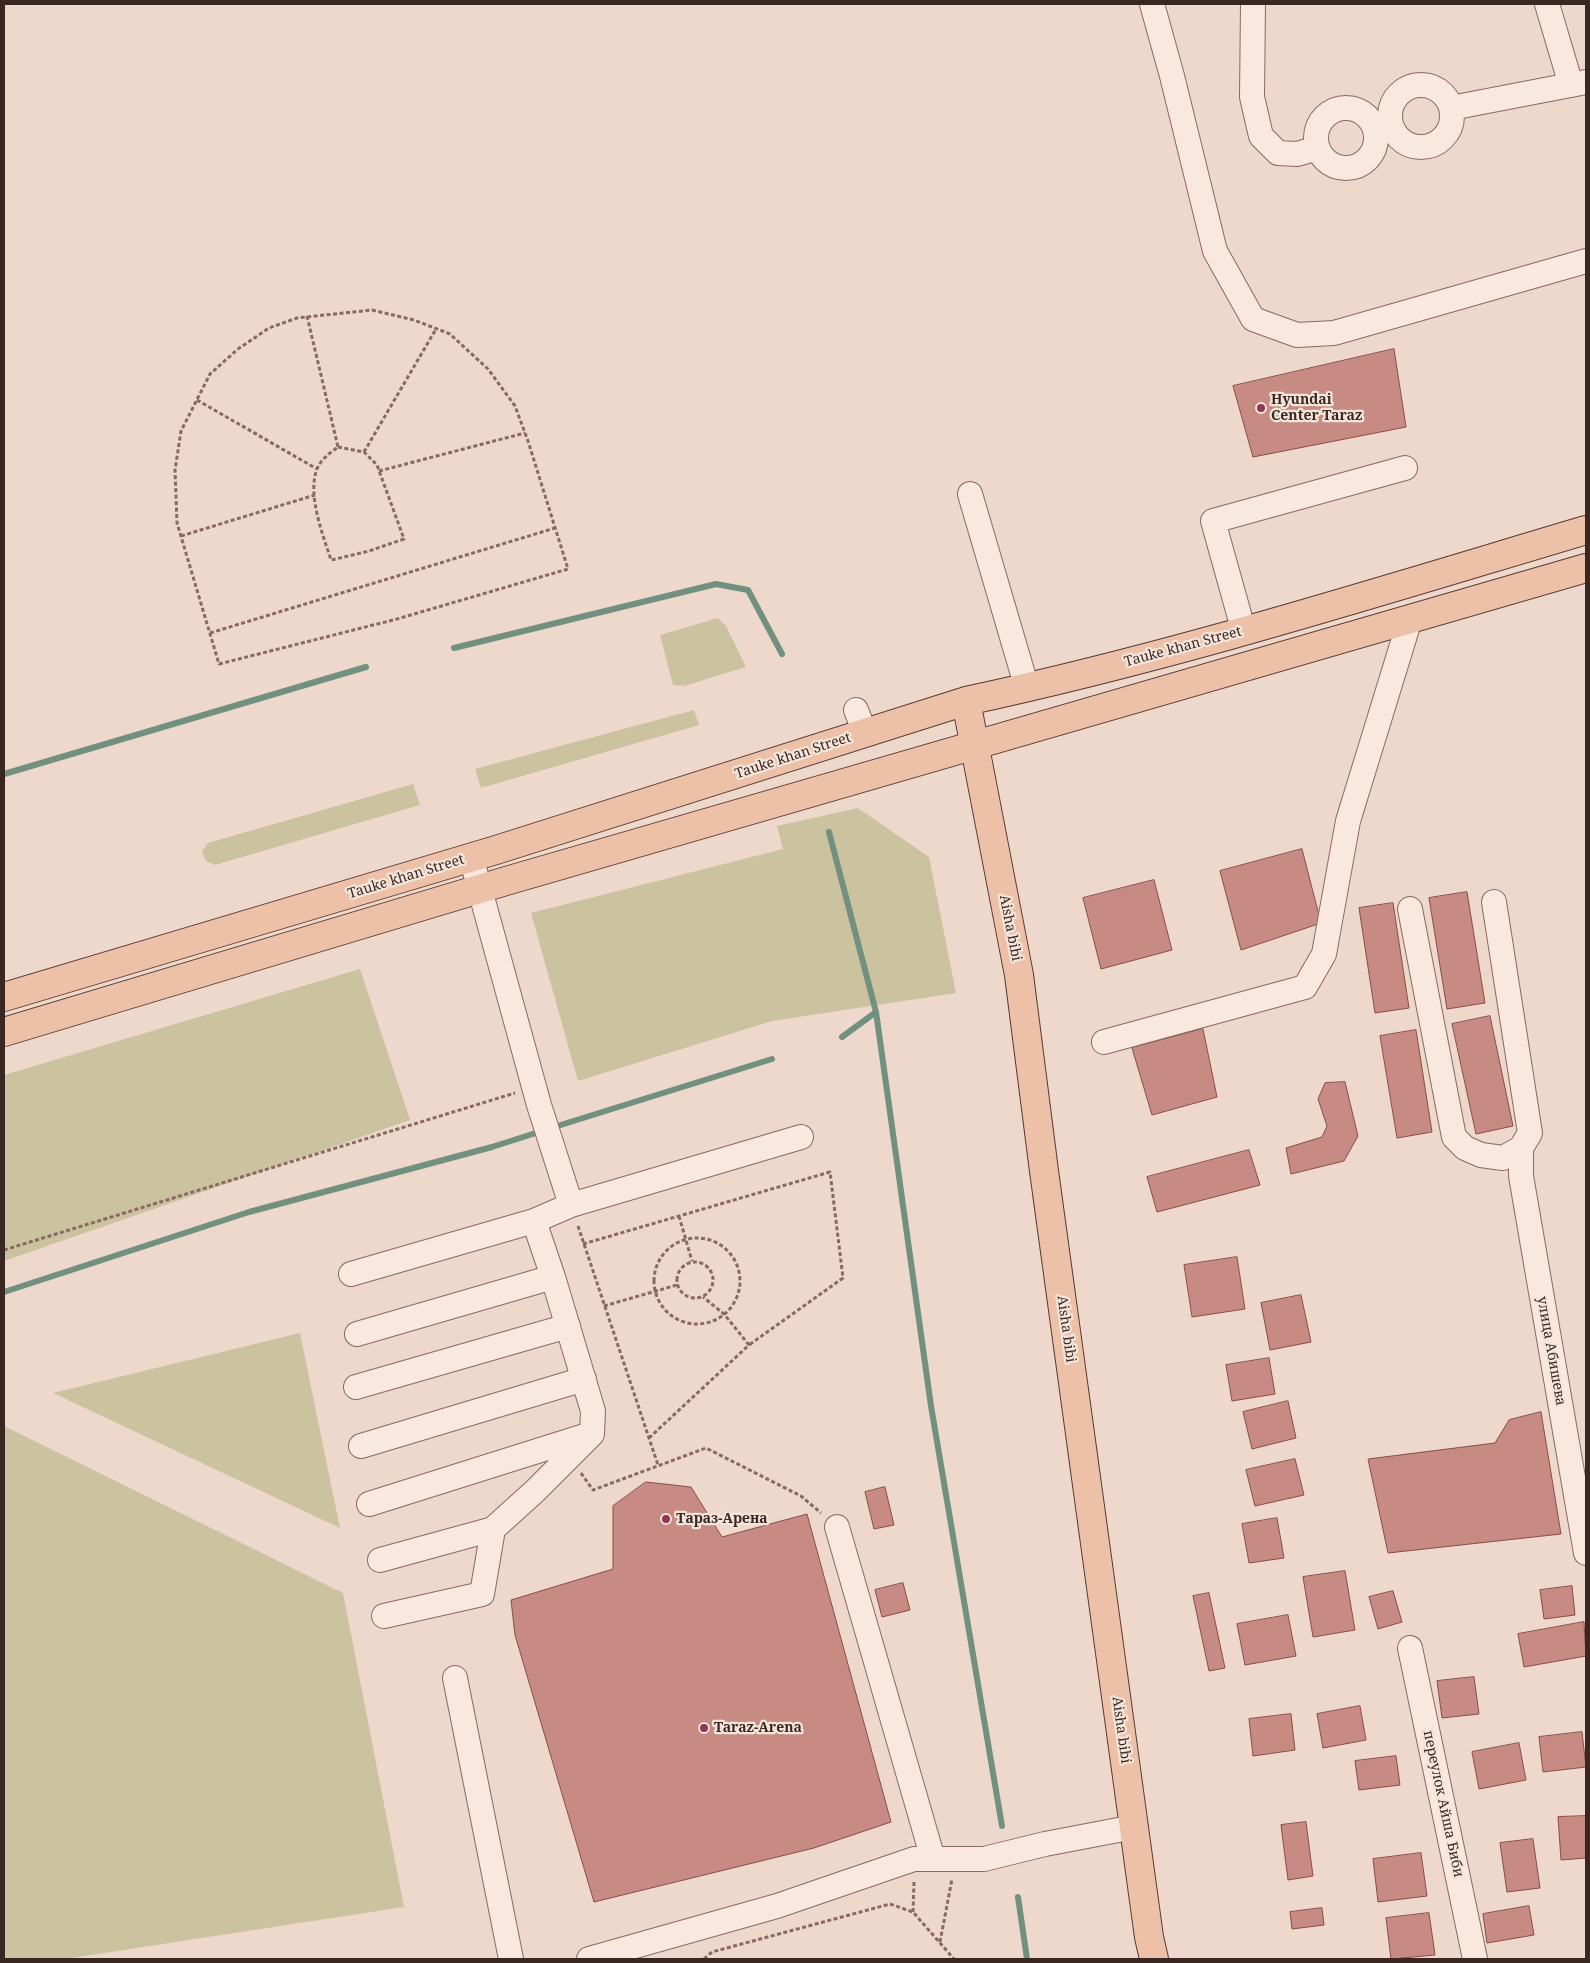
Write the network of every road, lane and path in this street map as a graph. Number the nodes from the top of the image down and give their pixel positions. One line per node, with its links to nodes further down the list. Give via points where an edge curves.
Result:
1 (1152, 4): 8 (street, via 1215,251 1253,319 1297,335 1334,333)
2 (1253, 4): 7 (street, via 1252,97 1260,136 1278,153 1297,154)
3 (1547, 4): 4 (street)
4 (1578, 83): 5 (street)
5 (1451, 108): 6 (street, via 1440,92 1422,85 1412,86 1396,97); 6 (street, via 1449,129 1439,140 1425,147 1405,142)
6 (1382, 124): 7 (street, via 1358,111 1338,109 1329,113 1317,128); 7 (street, via 1372,151 1359,165 1350,168 1330,164)
7 (1318, 148)
8 (1586, 262)
9 (307, 316): 10 (path, via 372,310); 11 (path, via 270,328 238,349 210,374); 13 (path)
10 (436, 329): 12 (path, via 450,334 488,369 515,406); 14 (path)
11 (197, 400): 16 (path); 22 (path, via 181,431 175,470 177,523)
12 (525, 433): 17 (path); 20 (path)
13 (338, 448): 14 (path); 16 (path, via 327,454)
14 (364, 452): 17 (path)
15 (1405, 468): 25 (street, via 1213,521)
16 (317, 469): 19 (path)
17 (379, 471): 19 (path, via 404,540 331,560 320,530)
18 (970, 494): 27 (street)
19 (314, 495): 22 (path)
20 (555, 528): 26 (path); 26 (path, via 568,569 397,619 219,664)
21 (1586, 530): 25 (main road, Tauke khan Street)
22 (181, 536): 26 (path)
23 (1586, 568): 24 (main road)
24 (1410, 619): 29 (main road); 36 (street, via 1348,821 1324,954 1305,987)
25 (1244, 632): 27 (main road, Tauke khan Street)
26 (210, 633)
27 (1027, 688): 28 (main road, Tauke khan Street)
28 (966, 701): 29 (main road, Aisha bibi); 30 (main road, Tauke khan Street, via 860,721)
29 (974, 745): 31 (main road); 72 (main road, Aisha bibi, via 1020,984)
30 (470, 857): 31 (street); 34 (main road, Tauke khan Street)
31 (480, 889): 35 (main road); 37 (street)
32 (1494, 902): 39 (street, улица Абишева, via 1530,1133)
33 (1410, 909): 39 (street, via 1454,1137 1465,1148 1481,1155 1503,1158)
34 (4, 997)
35 (4, 1032)
36 (1104, 1042)
37 (537, 1096): 40 (street); 45 (path)
38 (801, 1137): 40 (street)
39 (1521, 1148): 67 (street, улица Абишева, via 1521,1176)
40 (571, 1206): 42 (street); 44 (path)
41 (679, 1216): 43 (path); 44 (path); 56 (path, via 830,1172 843,1278)
42 (534, 1221): 47 (street); 48 (street)
43 (686, 1239): 46 (path); 50 (path, via 666,1249 656,1264); 53 (path, via 699,1237 717,1242 731,1254 739,1270 740,1288 733,1305)
44 (583, 1244): 52 (path)
45 (4, 1250)
46 (692, 1262): 49 (path, via 683,1266 677,1275); 51 (path, via 703,1263 711,1270 714,1280 711,1290)
47 (351, 1274)
48 (553, 1277): 54 (street); 55 (street)
49 (677, 1285): 50 (path); 51 (path, via 683,1294)
50 (655, 1291): 52 (path); 53 (path, via 657,1300 669,1314 685,1323 703,1324)
51 (703, 1297): 53 (path)
52 (604, 1306): 60 (path)
53 (724, 1314): 56 (path)
54 (568, 1326): 57 (street); 58 (street)
55 (357, 1334)
56 (748, 1345): 60 (path)
57 (584, 1379): 59 (street, via 594,1412); 61 (street)
58 (356, 1387)
59 (592, 1434): 62 (street); 64 (street)
60 (649, 1438): 63 (path)
61 (361, 1446)
62 (569, 1456): 63 (path, via 593,1490); 66 (street)
63 (658, 1465): 65 (path, via 706,1448 801,1496)
64 (369, 1504)
65 (837, 1527): 73 (street)
66 (493, 1528): 68 (street); 69 (street, via 482,1594)
67 (1586, 1554)
68 (380, 1560)
69 (384, 1616)
70 (1410, 1648): 81 (street, переулок Айша Биби)
71 (455, 1678): 76 (street)
72 (1134, 1827): 73 (street, via 984,1859); 80 (main road, Aisha bibi)
73 (934, 1859): 74 (path); 75 (path); 77 (street)
74 (913, 1912): 75 (path); 78 (path, via 890,1904 712,1952)
75 (940, 1942): 79 (path)
76 (511, 1959)
77 (589, 1959)
78 (704, 1959)
79 (954, 1959)
80 (1154, 1959)
81 (1475, 1959)

